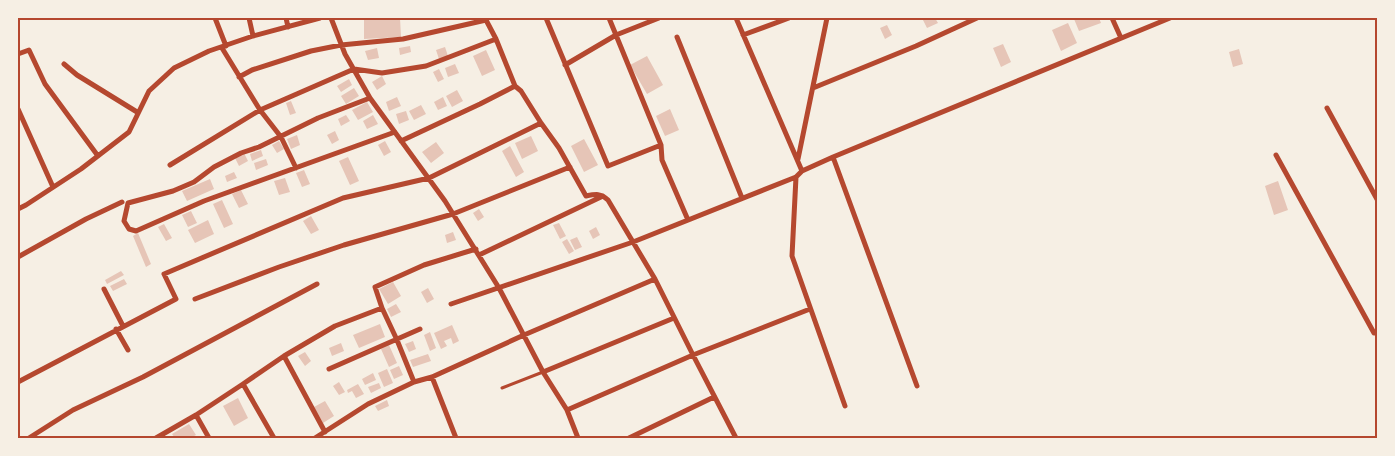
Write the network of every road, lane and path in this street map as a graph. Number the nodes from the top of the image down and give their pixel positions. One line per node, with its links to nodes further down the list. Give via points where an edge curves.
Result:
1 (216, 18): 23 (street)
2 (249, 18): 18 (street)
3 (286, 18): 15 (street)
4 (319, 18): 15 (street)
5 (331, 18): 22 (street)
6 (546, 18): 26 (street)
7 (608, 18): 16 (street)
8 (659, 18): 16 (street)
9 (736, 18): 17 (street)
10 (789, 18): 17 (street)
11 (827, 18): 30 (street)
12 (977, 18): 30 (street)
13 (1112, 18): 20 (street)
14 (1170, 18): 20 (street)
15 (288, 26): 18 (street)
16 (616, 35): 26 (street); 40 (street)
17 (743, 35): 44 (street)
18 (254, 36): 23 (street)
19 (677, 37): 53 (street)
20 (1121, 38): 43 (street)
21 (496, 39): 22 (street, via 486,20 403,39); 27 (street, via 426,66 382,73); 29 (street)
22 (341, 45): 27 (street); 28 (street, via 275,62)
23 (224, 47): 28 (street); 35 (street, via 208,51 174,68 149,91)
24 (18, 54): 42 (street, via 29,50 45,84)
25 (64, 64): 35 (street)
26 (565, 65): 40 (street, via 608,166)
27 (354, 69): 31 (street); 34 (street)
28 (239, 77): 34 (street)
29 (515, 86): 36 (street); 39 (street)
30 (813, 88): 44 (street)
31 (370, 98): 37 (street); 38 (street, via 318,118)
32 (1327, 108): 54 (street)
33 (18, 109): 51 (street)
34 (260, 110): 38 (street); 45 (street)
35 (137, 112): 42 (street, via 129,132)
36 (541, 123): 46 (street); 50 (street)
37 (395, 132): 39 (street); 47 (street)
38 (281, 137): 47 (street); 47 (street, via 220,164 174,191 128,203 124,221 129,229 136,231 204,201)
39 (401, 141): 50 (street)
40 (661, 145): 58 (street, via 662,160)
41 (1276, 155): 75 (street, via 1374,334)
42 (98, 156): 51 (street)
43 (833, 157): 48 (street); 87 (street)
44 (798, 160): 48 (street)
45 (170, 165)
46 (570, 167): 52 (street, via 586,196); 57 (street)
47 (296, 168)
48 (802, 171): 49 (street)
49 (796, 177): 53 (street); 70 (street, via 792,256)
50 (429, 178): 57 (street); 72 (street, via 343,198 164,274 176,299)
51 (53, 187): 56 (street)
52 (604, 196): 59 (street); 61 (street)
53 (742, 198): 58 (street)
54 (1378, 201)
55 (122, 202): 62 (street)
56 (18, 209)
57 (453, 214): 60 (street); 67 (street, via 278,266)
58 (688, 220): 59 (street)
59 (633, 242): 63 (street); 66 (street)
60 (476, 249): 61 (street); 69 (street, via 375,287)
61 (479, 255): 66 (street)
62 (18, 257)
63 (655, 279): 71 (street); 76 (street)
64 (317, 284): 94 (street, via 143,377 73,410)
65 (104, 288): 72 (street)
66 (499, 288): 68 (street); 76 (street)
67 (194, 299)
68 (450, 304)
69 (382, 308): 77 (street); 79 (street, via 335,326)
70 (810, 309): 80 (street); 90 (street)
71 (674, 318): 80 (street); 82 (street)
72 (123, 326): 73 (street)
73 (116, 329): 78 (street); 84 (street)
74 (420, 329): 77 (street)
75 (1378, 333)
76 (524, 335): 82 (street); 83 (street)
77 (397, 340): 81 (street); 85 (street)
78 (128, 350)
79 (284, 356): 86 (street); 93 (street)
80 (692, 356): 89 (street); 91 (street)
81 (329, 369)
82 (543, 372): 88 (lane); 91 (street)
83 (432, 377): 85 (street); 99 (street)
84 (18, 382)
85 (414, 382): 93 (street, via 368,404)
86 (243, 384): 92 (street); 97 (street)
87 (917, 386)
88 (502, 388)
89 (714, 397): 101 (street); 102 (street)
90 (845, 406)
91 (567, 410): 100 (street)
92 (196, 415): 95 (street); 96 (street)
93 (325, 432): 98 (street)
94 (29, 438)
95 (156, 438)
96 (209, 438)
97 (274, 438)
98 (316, 438)
99 (456, 438)
100 (578, 438)
101 (629, 438)
102 (736, 438)

